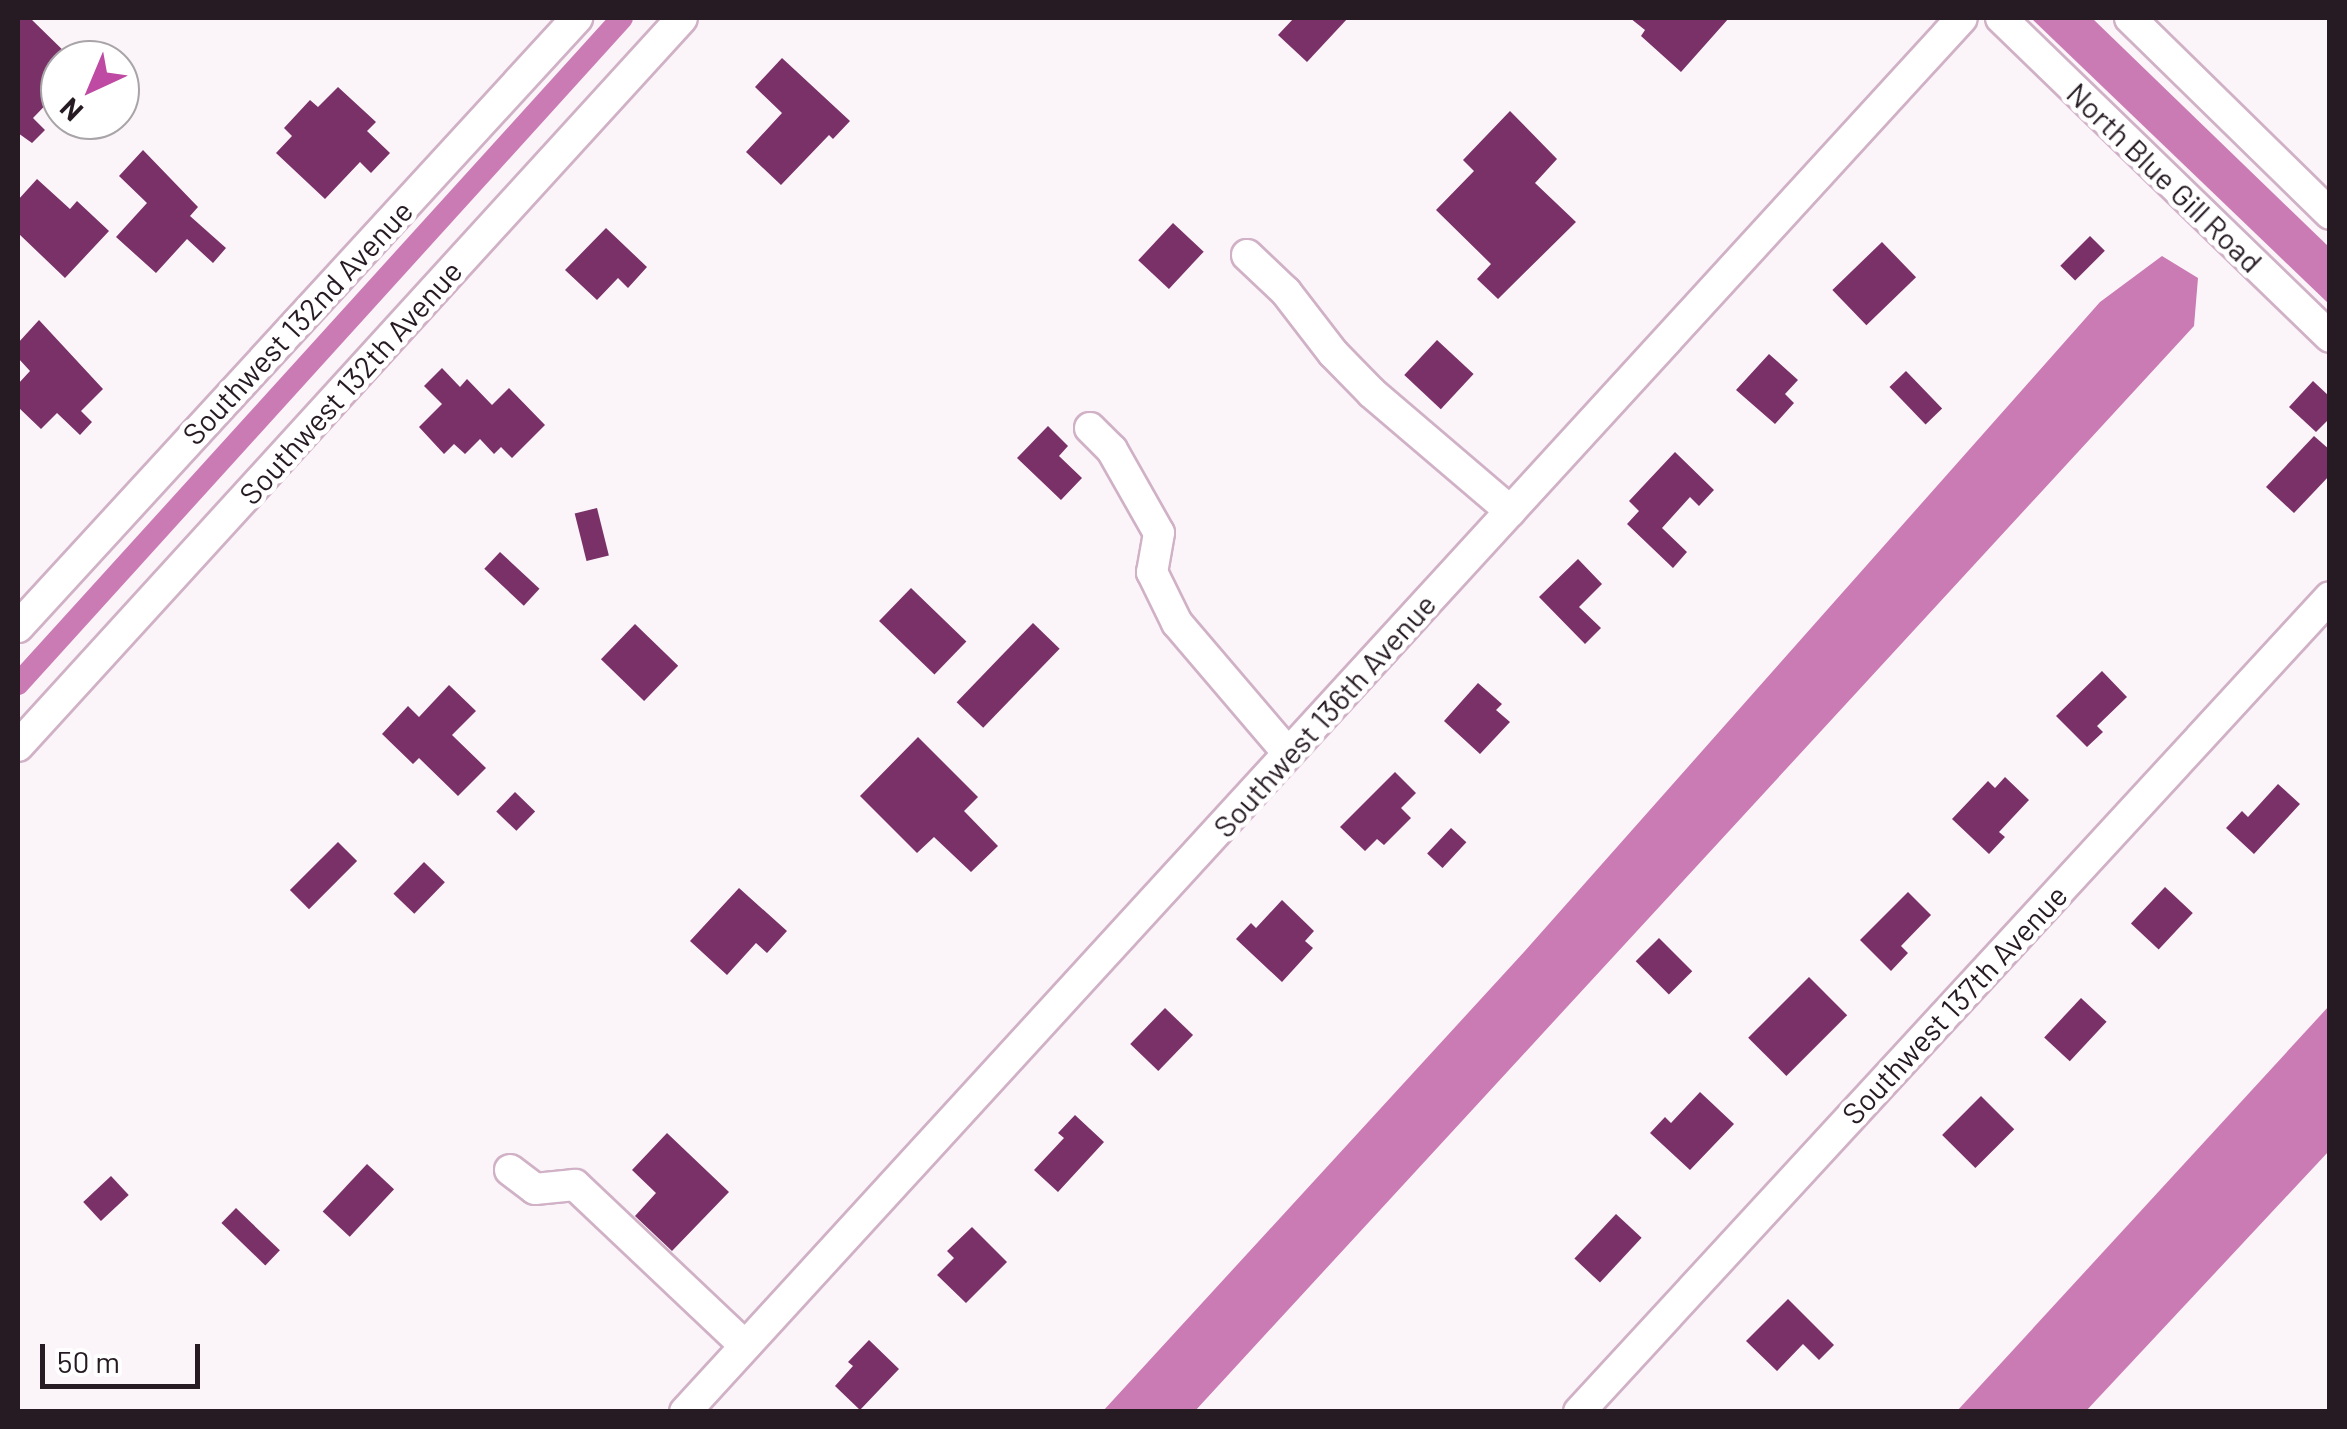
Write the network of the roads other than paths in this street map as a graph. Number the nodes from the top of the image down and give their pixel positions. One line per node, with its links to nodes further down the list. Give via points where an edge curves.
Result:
1 (577, 18): 12 (street, Southwest 132nd Avenue)
2 (682, 18): 13 (street, Southwest 132th Avenue)
3 (1962, 18): 10 (street, Southwest 136th Avenue)
4 (2001, 18): 8 (street, North Blue Gill Road)
5 (2130, 18): 6 (street)
6 (2330, 214)
7 (1247, 255): 10 (street, via 1372,394)
8 (2330, 337)
9 (1090, 428): 14 (street, via 1112,450 1160,532 1152,572 1177,624)
10 (1510, 511): 14 (street, Southwest 136th Avenue)
11 (2330, 597): 18 (street, Southwest 137th Avenue)
12 (18, 627)
13 (18, 746)
14 (1288, 753): 16 (street, Southwest 136th Avenue)
15 (510, 1170): 16 (street, via 535,1189 575,1185)
16 (745, 1346): 17 (street, Southwest 136th Avenue)
17 (685, 1412)
18 (1579, 1412)

